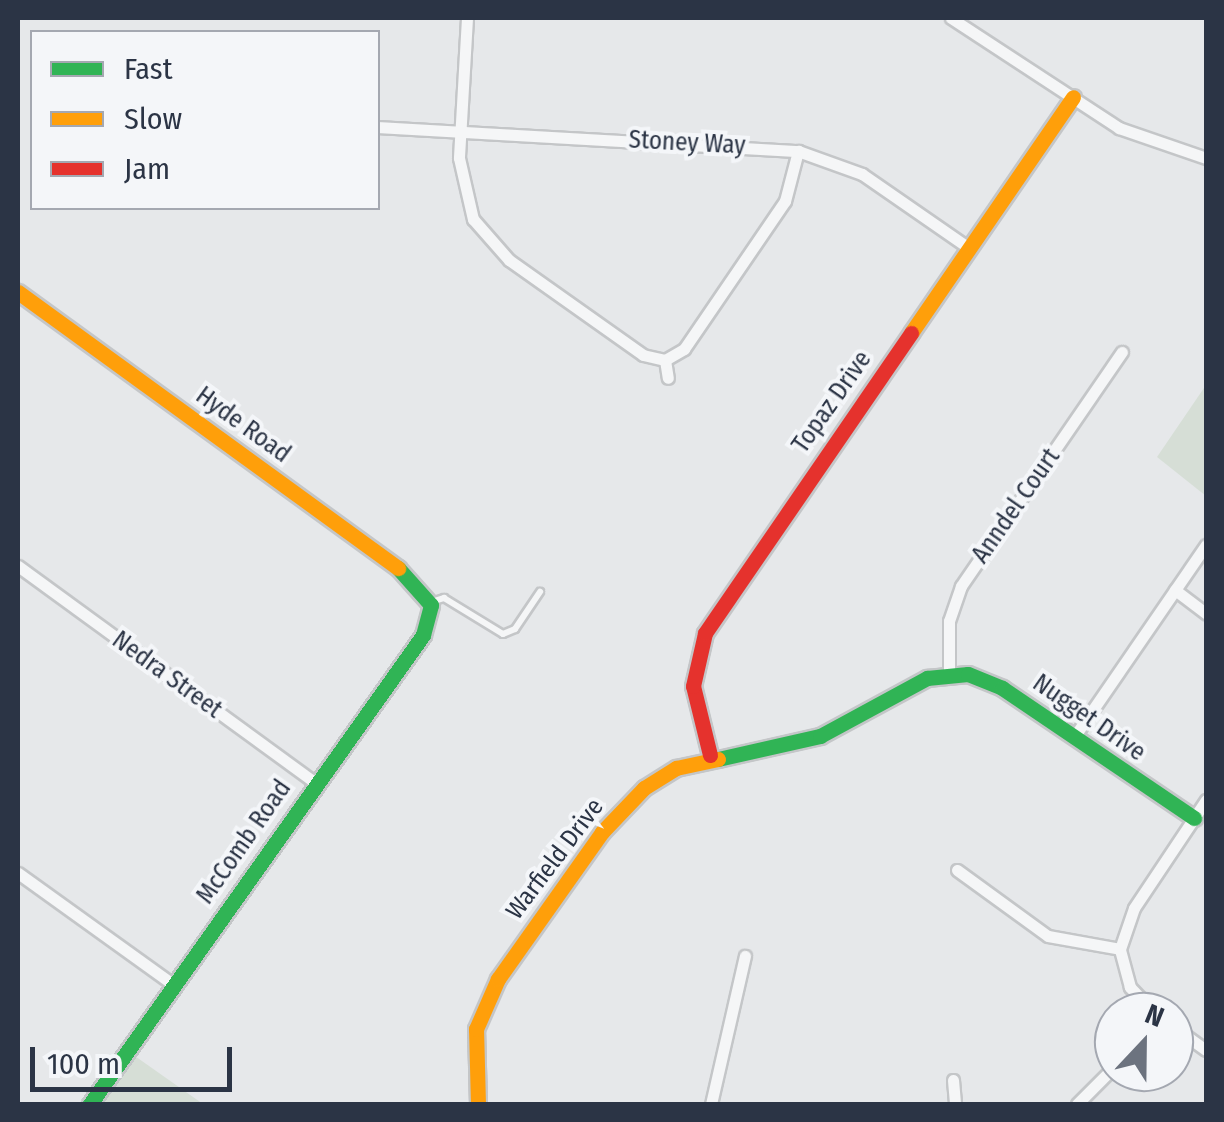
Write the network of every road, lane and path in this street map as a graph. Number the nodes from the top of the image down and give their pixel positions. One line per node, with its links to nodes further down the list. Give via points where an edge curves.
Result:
1 (467, 18): 5 (street)
2 (951, 18): 3 (street)
3 (1073, 97): 7 (street, via 1119,128); 8 (street, Topaz Drive)
4 (380, 127): 5 (street, Stoney Way)
5 (461, 131): 6 (street, Stoney Way); 11 (street, via 464,200 484,238 643,355)
6 (798, 151): 8 (street, Stoney Way, via 862,174); 11 (street, via 786,201 684,348)
7 (1206, 158)
8 (969, 248): 21 (street, Topaz Drive, via 705,633 693,686)
9 (18, 292): 17 (street, Hyde Road, via 417,582)
10 (1122, 352): 19 (street, Anndel Court, via 961,586 949,621)
11 (666, 360): 12 (street)
12 (668, 378)
13 (1206, 545): 15 (street)
14 (18, 566): 22 (street, Nedra Street)
15 (1175, 590): 18 (street); 20 (street)
16 (540, 592): 17 (lane, via 515,629 503,634 444,598)
17 (431, 604): 22 (street, McComb Road, via 422,635)
18 (1206, 613)
19 (949, 673): 20 (street, Nugget Drive, via 986,679); 21 (street, Warfield Drive, via 904,688 820,736)
20 (1074, 737): 24 (street, Nugget Drive)
21 (710, 756): 33 (street, Warfield Drive, via 644,788 602,832 498,978 476,1029)
22 (316, 783): 29 (street, McComb Road)
23 (1206, 800): 24 (street)
24 (1194, 818): 27 (street, via 1134,908)
25 (957, 870): 27 (street, via 1048,936)
26 (18, 872): 29 (street)
27 (1120, 949): 30 (street)
28 (744, 956): 34 (street)
29 (174, 985): 32 (street, McComb Road)
30 (1135, 992)
31 (953, 1080): 35 (street)
32 (90, 1104)
33 (478, 1104)
34 (711, 1104)
35 (955, 1104)

